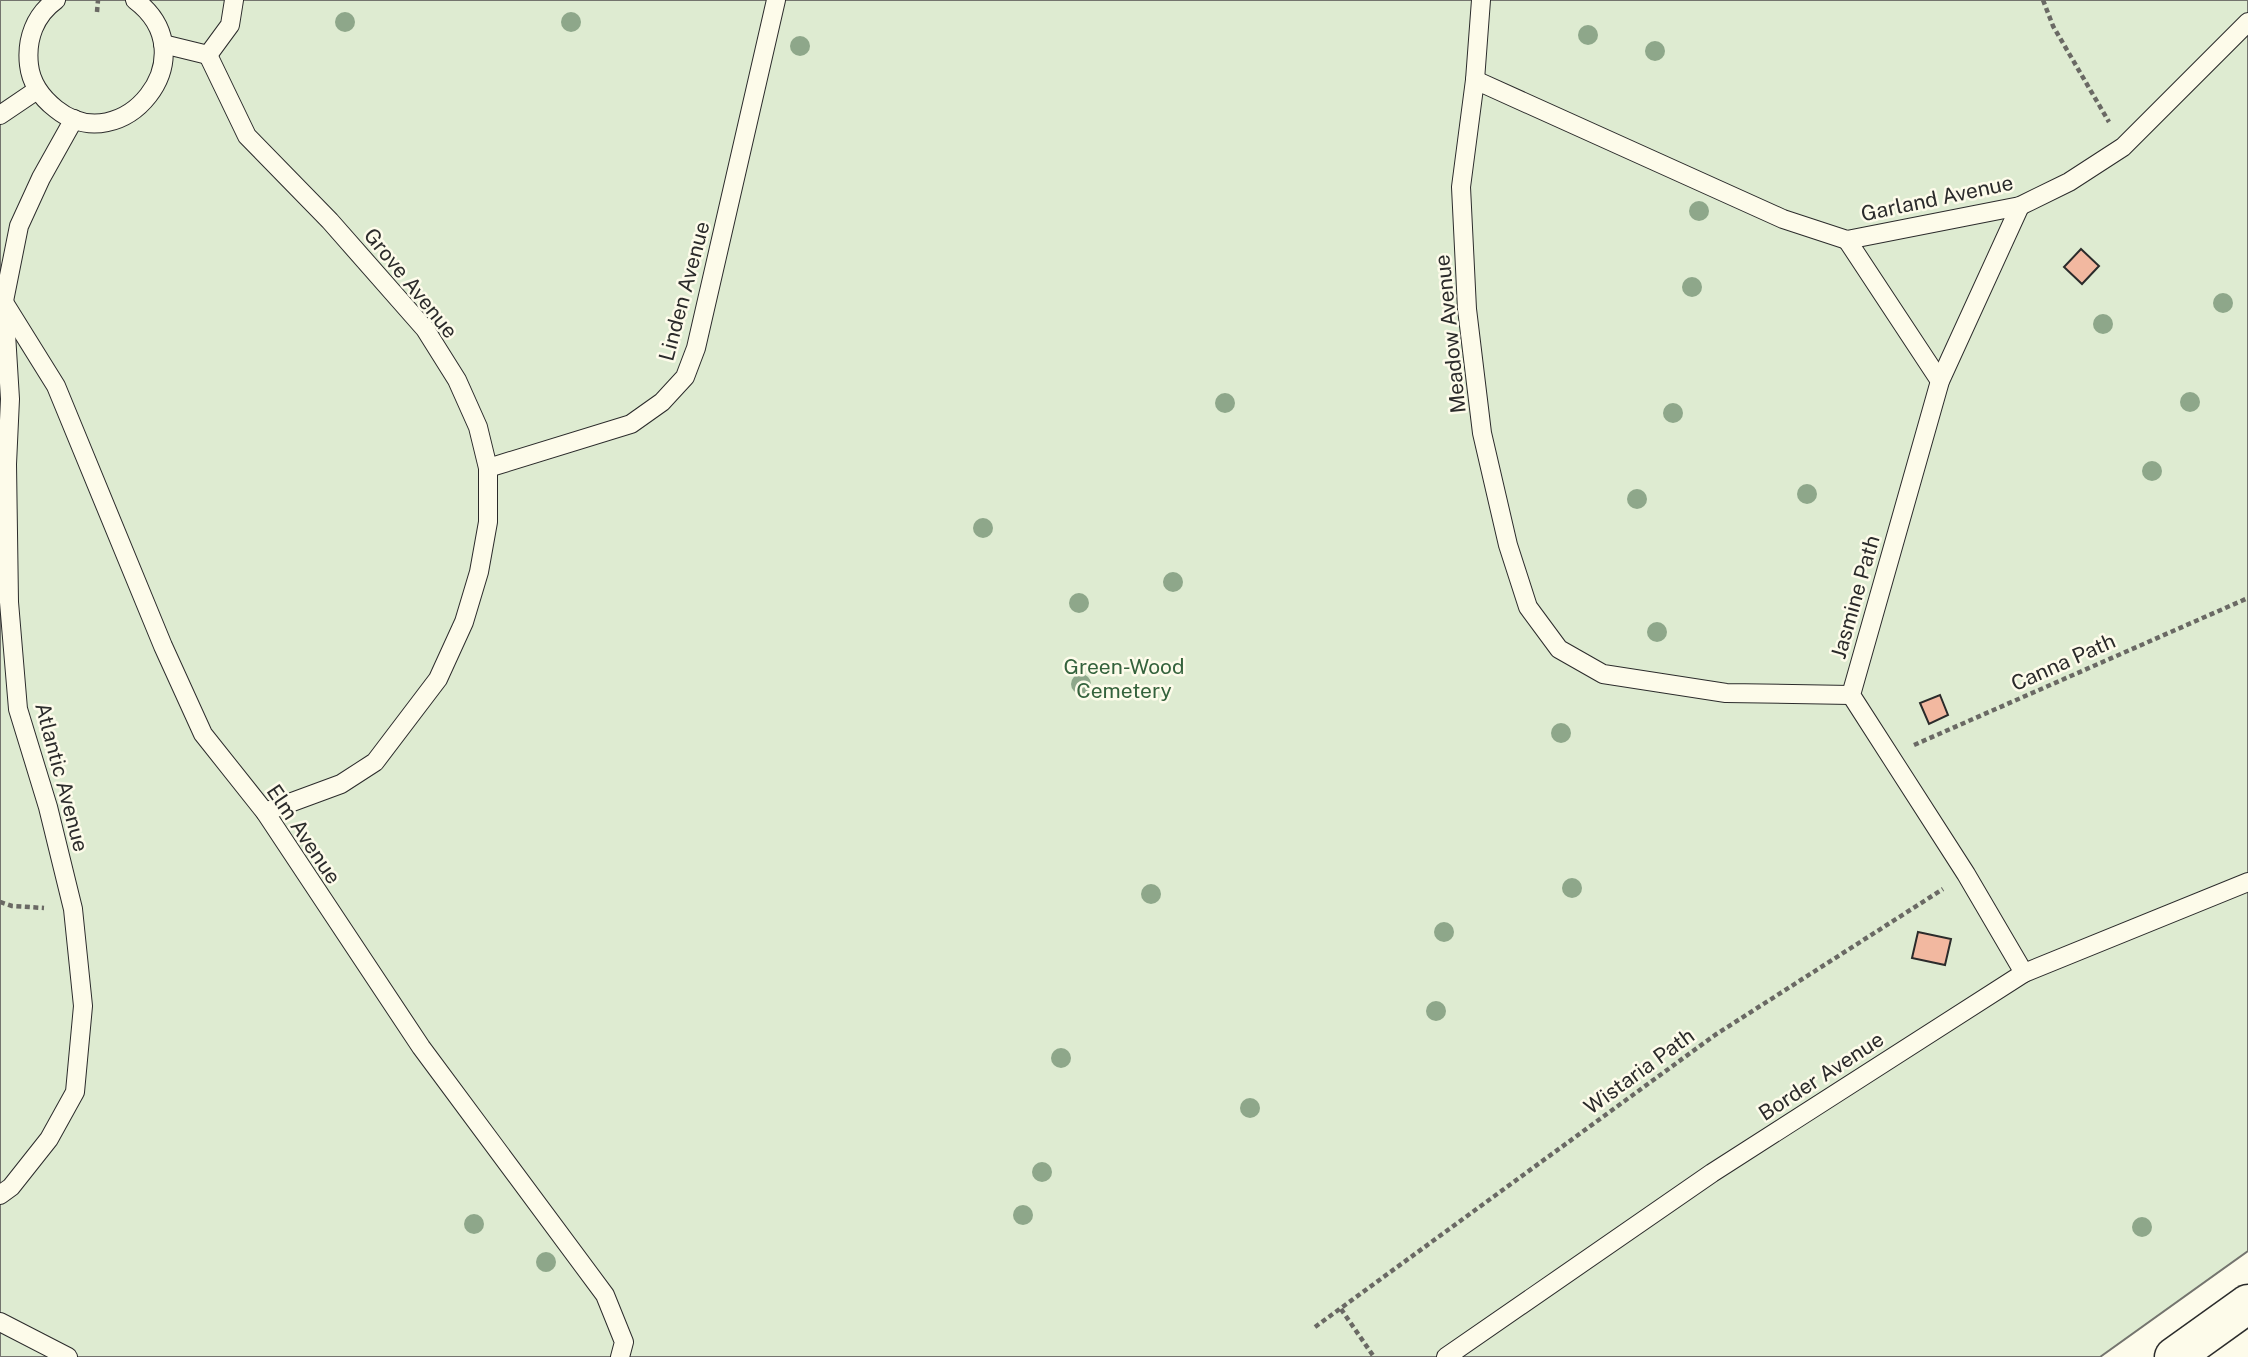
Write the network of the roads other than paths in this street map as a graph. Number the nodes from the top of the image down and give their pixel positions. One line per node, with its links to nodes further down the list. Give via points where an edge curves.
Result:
1 (56, 0): 10 (lane, via 34,25 28,47 29,69)
2 (135, 0): 7 (lane, via 156,23)
3 (234, 0): 8 (lane, via 230,25)
4 (776, 0): 17 (lane, Linden Avenue, via 701,329 685,377 631,425)
5 (1481, 0): 9 (lane, Meadow Avenue)
6 (2248, 22): 13 (lane, Garland Avenue, via 2123,146 2069,182)
7 (163, 44): 8 (lane); 12 (lane, via 163,67 155,88 140,106 120,118 97,123)
8 (208, 55): 17 (lane, Grove Avenue, via 247,136 425,329 457,380 478,427)
9 (1475, 80): 14 (lane, Garland Avenue, via 1783,219); 18 (lane, Meadow Avenue, via 1461,187 1467,309 1482,433 1528,607 1559,649 1603,674 1726,693)
10 (37, 90): 11 (lane); 12 (lane, via 47,103)
11 (0, 115)
12 (74, 119): 15 (lane, Atlantic Avenue, via 19,226)
13 (2020, 206): 14 (lane, Garland Avenue); 16 (lane, Jasmine Path)
14 (1847, 240): 16 (lane)
15 (2, 298): 19 (lane, Elm Avenue, via 56,386 203,734); 22 (lane, Atlantic Avenue, via 10,399 9,602 18,709 73,909 83,1006 75,1092 49,1139)
16 (1940, 381): 18 (lane, Jasmine Path)
17 (488, 468): 19 (lane, Grove Avenue, via 488,522 480,572 438,679 375,762 341,783)
18 (1851, 695): 21 (lane)
19 (265, 812): 26 (lane, Elm Avenue, via 421,1047 604,1295 624,1342)
20 (2248, 882): 21 (lane, Border Avenue)
21 (2024, 973): 27 (lane, Border Avenue, via 1712,1173)
22 (0, 1195)
23 (2248, 1304): 28 (main road)
24 (0, 1322): 25 (lane)
25 (68, 1357)
26 (620, 1357)
27 (1446, 1357)
28 (2174, 1357)

